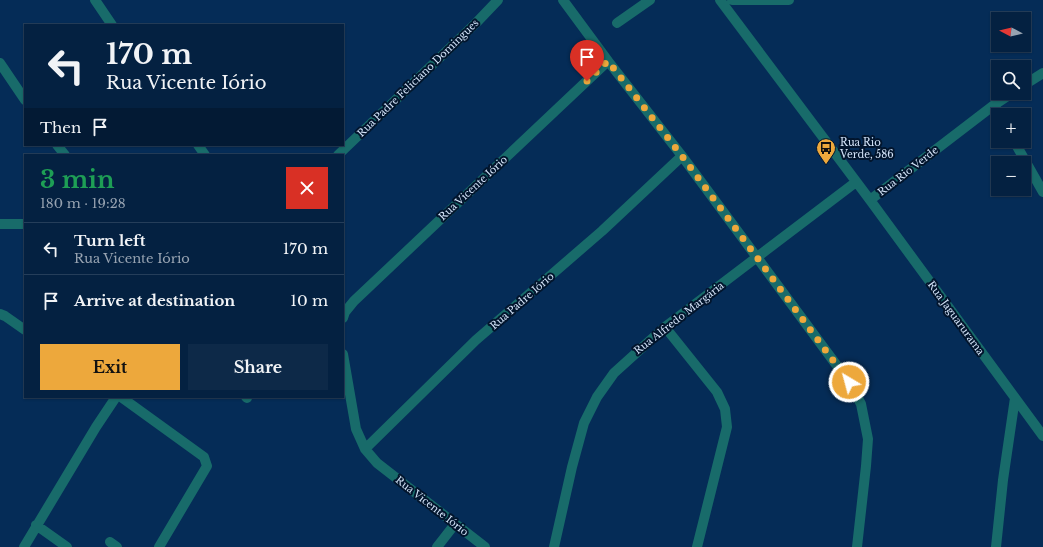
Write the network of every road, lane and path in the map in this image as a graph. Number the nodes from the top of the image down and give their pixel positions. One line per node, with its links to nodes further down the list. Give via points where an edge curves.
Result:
1 (95, 0): 9 (street)
2 (498, 0): 19 (street, Rua Padre Feliciano Domingues)
3 (563, 0): 10 (street)
4 (650, 0): 8 (street)
5 (720, 0): 21 (street, Rua Rio Verde)
6 (732, 0): 7 (street)
7 (790, 0)
8 (617, 23)
9 (111, 24)
10 (608, 61): 20 (street); 28 (street, Rua Vicente Iório, via 354,301)
11 (0, 63): 14 (street)
12 (1043, 73): 13 (street)
13 (1031, 81)
14 (24, 99)
15 (1002, 100): 16 (street, Rua Rio Verde)
16 (994, 105): 17 (street); 23 (street, Rua Rio Verde)
17 (996, 108)
18 (1018, 148): 22 (street)
19 (339, 154)
20 (682, 156): 26 (street); 36 (street, Rua Padre Iório, via 602,231 476,340)
21 (856, 182): 23 (street, Rua Rio Verde); 26 (street, Rua Alfredo Margária)
22 (1043, 192)
23 (870, 200): 34 (street, Rua Jaguarurama)
24 (0, 224): 25 (street)
25 (24, 224)
26 (757, 259): 29 (street, Rua Alfredo Margária); 46 (street, via 849,382 861,404 868,439)
27 (0, 314): 30 (street)
28 (344, 315)
29 (665, 327): 44 (street, Rua Alfredo Margária, via 614,373 597,397 584,423); 45 (street, via 717,392 725,409 727,427)
30 (24, 329)
31 (344, 360): 36 (street, Rua Vicente Iório, via 356,429)
32 (115, 398): 38 (street)
33 (122, 398): 41 (street, via 204,457 207,466)
34 (1015, 398): 35 (street, Rua Jaguarurama); 47 (street)
35 (1043, 436)
36 (365, 449): 37 (street, Rua Vicente Iório, via 377,463)
37 (455, 524): 42 (street); 43 (street, Rua Vicente Iório)
38 (36, 525): 39 (street); 40 (street)
39 (24, 547)
40 (67, 547)
41 (159, 547)
42 (437, 547)
43 (485, 547)
44 (554, 547)
45 (697, 547)
46 (857, 547)
47 (996, 547)

